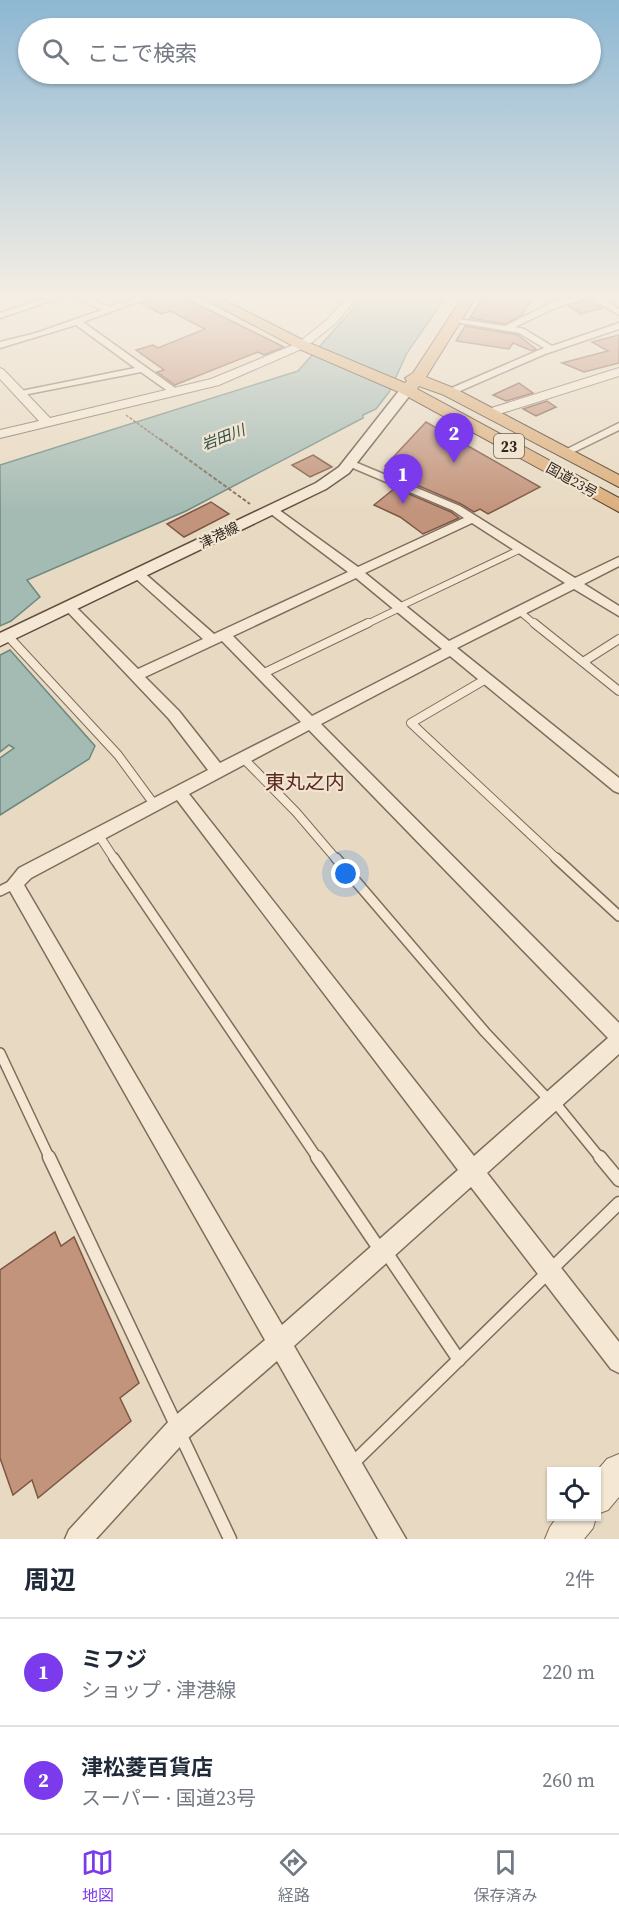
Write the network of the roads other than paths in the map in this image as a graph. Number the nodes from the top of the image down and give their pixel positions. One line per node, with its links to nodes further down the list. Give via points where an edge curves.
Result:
1 (139, 367): 6 (street)
2 (253, 367): 10 (street)
3 (369, 367): 9 (highway, 国道23号 / 23)
4 (420, 367): 9 (highway)
5 (507, 367): 11 (street)
6 (142, 369): 10 (street); 12 (street)
7 (0, 372): 12 (street)
8 (619, 372): 13 (street)
9 (408, 383): 11 (highway, 国道23号 / 23); 18 (main road, 津港線); 20 (highway, 国道23号 / 23)
10 (175, 392): 14 (street)
11 (450, 392): 13 (highway, 国道23号 / 23)
12 (21, 394): 14 (street)
13 (489, 413): 17 (highway, 国道23号 / 23)
14 (47, 422): 16 (street)
15 (619, 426): 17 (street)
16 (0, 434)
17 (564, 453): 19 (highway, 国道23号 / 23)
18 (350, 463): 21 (main road, 津港線, via 321,486); 22 (street, via 443,501)
19 (619, 482)
20 (619, 506)
21 (267, 511): 25 (street); 26 (main road, 津港線)
22 (473, 519): 23 (street); 25 (street)
23 (521, 549): 27 (street); 29 (lane)
24 (619, 561): 27 (street)
25 (356, 572): 29 (street); 32 (street)
26 (138, 574): 28 (main road, 津港線); 32 (street)
27 (576, 583): 30 (street); 31 (street)
28 (69, 607): 33 (main road, 津港線); 38 (street)
29 (399, 608): 35 (street); 37 (lane)
30 (519, 611): 35 (street); 36 (lane)
31 (619, 612)
32 (218, 637): 37 (street); 38 (street)
33 (4, 638): 46 (lane, via 118,755)
34 (619, 639): 36 (lane)
35 (449, 649): 39 (street); 41 (street)
36 (583, 662): 40 (lane)
37 (262, 674): 41 (street)
38 (136, 676): 43 (street)
39 (486, 679): 44 (street); 49 (lane, via 411,723)
40 (619, 691)
41 (310, 723): 42 (street); 50 (street)
42 (243, 758): 43 (street); 53 (lane, via 296,812 485,1032)
43 (218, 771): 45 (street)
44 (619, 787)
45 (179, 792): 46 (street); 54 (street)
46 (154, 804): 47 (street)
47 (98, 834): 48 (street, via 25,873); 57 (lane)
48 (7, 888): 59 (street)
49 (619, 916)
50 (619, 1036)
51 (619, 1041): 53 (street)
52 (0, 1053): 62 (lane)
53 (551, 1100): 54 (street); 55 (lane)
54 (472, 1170): 57 (street); 58 (street)
55 (619, 1180)
56 (619, 1203): 58 (lane)
57 (383, 1250): 59 (street); 60 (lane)
58 (550, 1271): 60 (lane); 61 (street)
59 (281, 1342): 62 (street); 63 (street)
60 (459, 1360): 63 (lane)
61 (619, 1361)
62 (179, 1429): 67 (street); 68 (lane)
63 (351, 1465): 69 (street)
64 (619, 1471): 65 (street)
65 (601, 1493)
66 (577, 1521): 70 (street)
67 (78, 1539)
68 (230, 1539)
69 (393, 1539)
70 (562, 1539)

